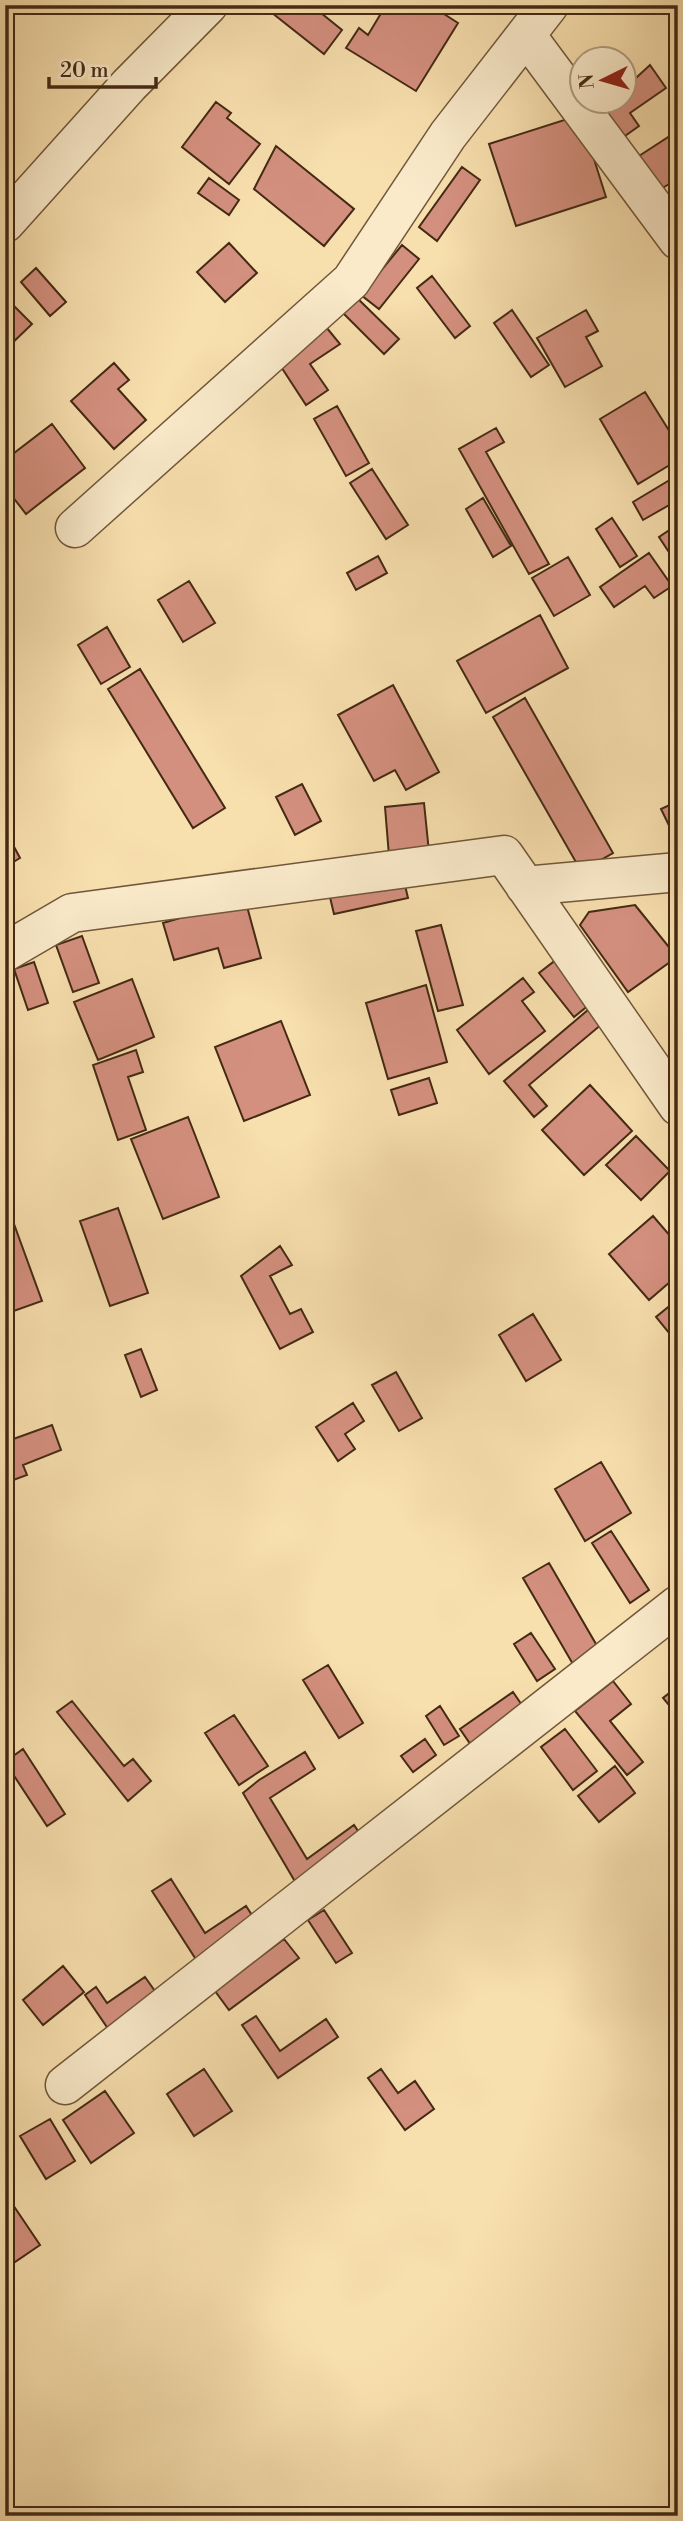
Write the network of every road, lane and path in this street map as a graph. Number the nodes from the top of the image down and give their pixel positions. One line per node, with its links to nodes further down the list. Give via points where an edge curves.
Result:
1 (208, 5): 4 (street)
2 (549, 5): 3 (street)
3 (526, 35): 5 (street); 6 (street, via 448,135 351,281)
4 (5, 223)
5 (678, 240)
6 (75, 528)
7 (678, 872): 8 (street)
8 (525, 886): 9 (street, via 504,855 72,913); 10 (street)
9 (5, 952)
10 (678, 1106)
11 (678, 1605): 12 (street)
12 (65, 2085)

